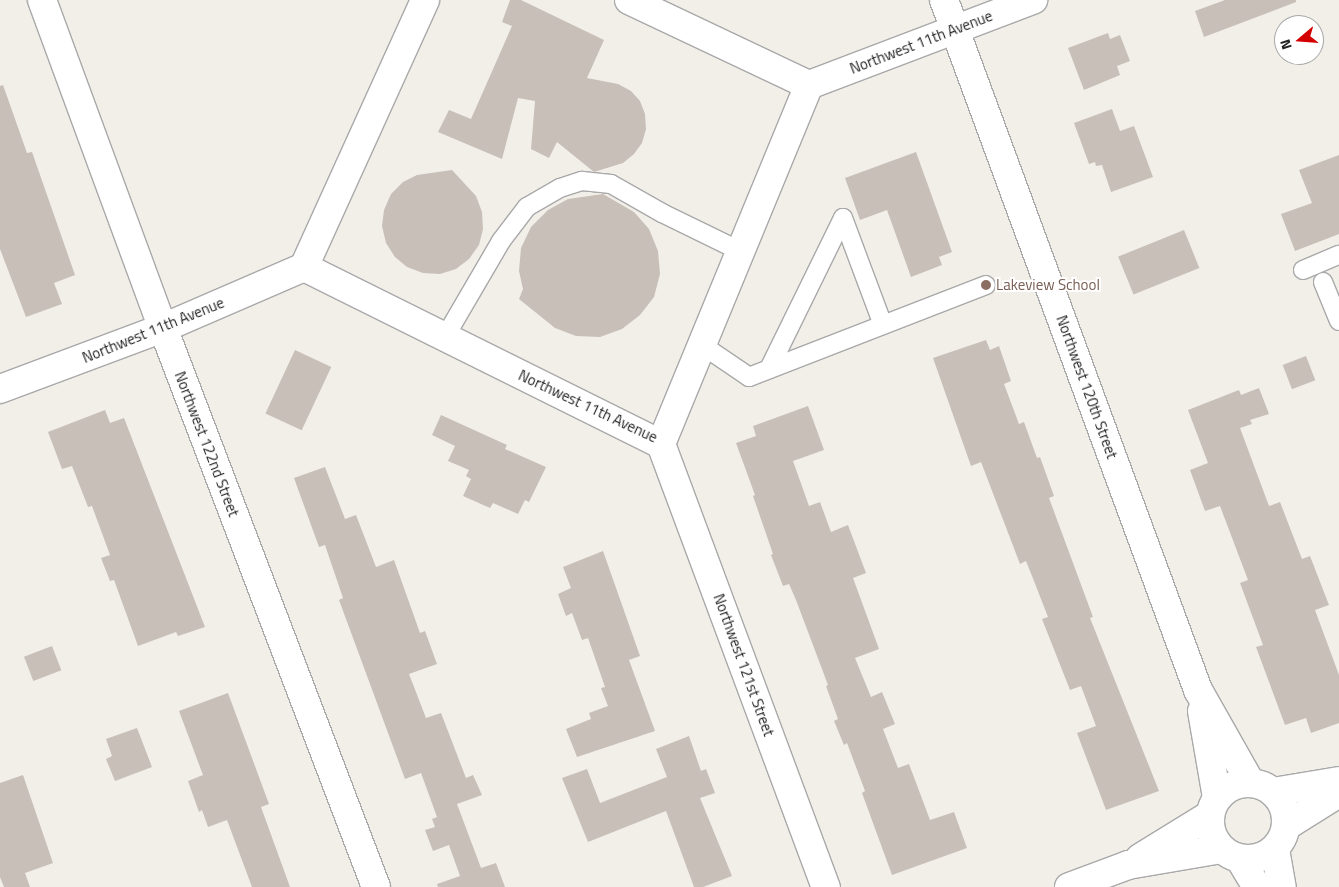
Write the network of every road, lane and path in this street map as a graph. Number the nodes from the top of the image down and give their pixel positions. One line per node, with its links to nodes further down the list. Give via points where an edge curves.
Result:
1 (42, 0): 16 (street, Northwest 122nd Street)
2 (425, 0): 10 (street)
3 (629, 0): 7 (street)
4 (944, 0): 6 (street, Northwest 120th Street)
5 (1033, 0): 6 (street, Northwest 11th Avenue)
6 (955, 29): 7 (street, Northwest 11th Avenue); 22 (street, Northwest 120th Street)
7 (809, 85): 8 (street, Northwest 11th Avenue)
8 (740, 251): 17 (lane, via 611,184 582,181 560,188 527,207 501,241); 18 (street, Northwest 11th Avenue)
9 (1339, 255): 11 (lane)
10 (304, 267): 16 (street, Northwest 11th Avenue); 17 (street, Northwest 11th Avenue)
11 (1303, 270)
12 (1324, 282): 14 (lane)
13 (986, 285): 15 (lane)
14 (1339, 321)
15 (883, 325): 19 (lane); 19 (lane, via 843,218)
16 (163, 328): 20 (street, Northwest 11th Avenue); 30 (street, Northwest 122nd Street)
17 (445, 337): 21 (street, Northwest 11th Avenue)
18 (702, 345): 19 (lane, via 749,377); 21 (street, Northwest 11th Avenue)
19 (769, 369)
20 (0, 389)
21 (661, 444): 31 (street, Northwest 121st Street)
22 (1198, 690): 24 (street, Northwest 120th Street); 26 (street, Northwest 120th Street)
23 (1339, 781): 24 (street)
24 (1262, 787): 26 (street, via 1238,784 1226,789); 27 (street, via 1281,801 1286,813)
25 (1339, 793): 27 (street)
26 (1214, 806): 28 (street, via 1212,834); 29 (street)
27 (1281, 837): 28 (street, via 1264,856 1252,860); 34 (street)
28 (1231, 854): 29 (street); 33 (street)
29 (1128, 865): 32 (street)
30 (376, 887)
31 (826, 887)
32 (1069, 887)
33 (1257, 887)
34 (1282, 887)

